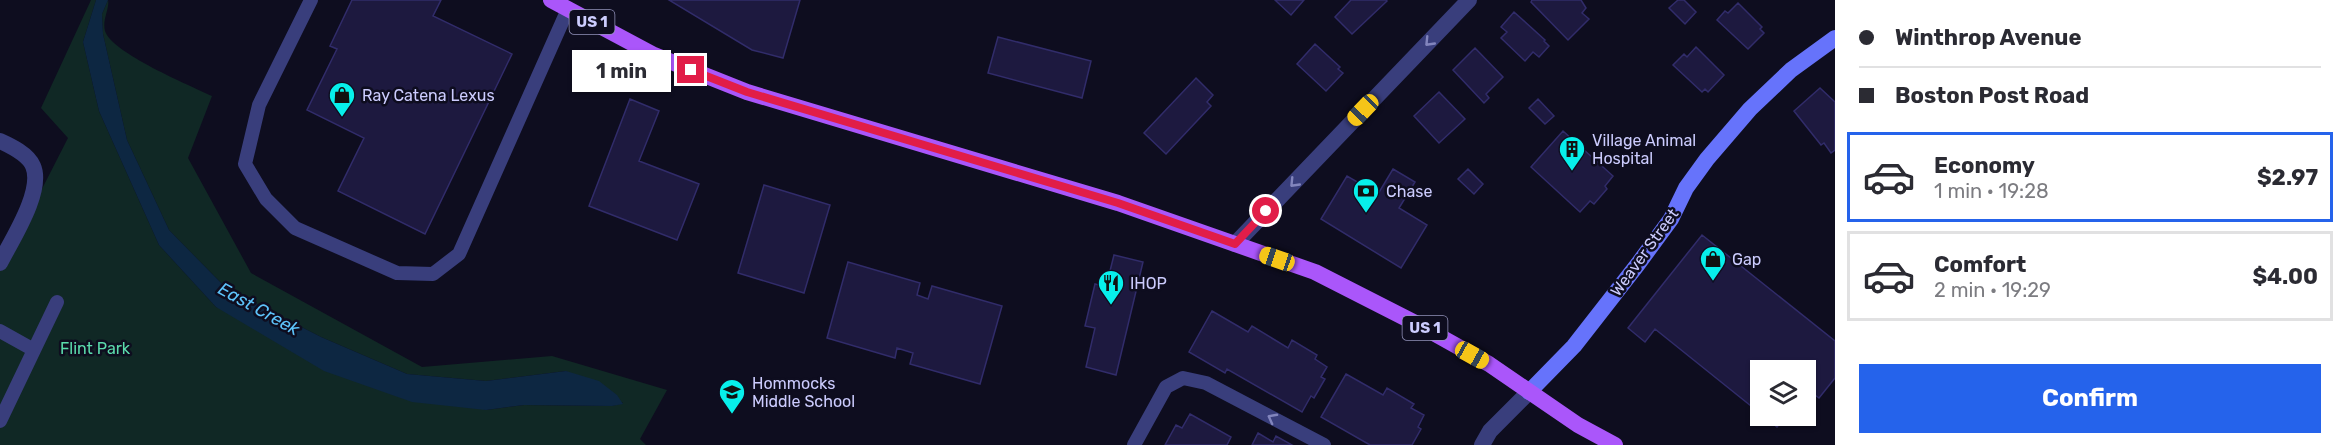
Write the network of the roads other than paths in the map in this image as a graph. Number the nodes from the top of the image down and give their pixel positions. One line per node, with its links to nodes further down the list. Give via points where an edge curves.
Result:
1 (311, 0): 4 (lane, via 259,105 245,164 266,200 295,228 397,273 433,274 459,254)
2 (551, 0): 4 (main road, US 1)
3 (1469, 0): 7 (street, one-way to 7)
4 (568, 9): 7 (main road, US 1, via 654,55 747,92 1118,203)
5 (1835, 38): 12 (main road, Weaver Street, via 1750,109 1707,159 1686,188 1671,219 1574,346)
6 (0, 141): 8 (street, via 28,158 34,167 36,185)
7 (1235, 244): 12 (main road, US 1, via 1326,278 1450,342)
8 (0, 263)
9 (57, 302): 11 (lane)
10 (0, 331): 11 (lane)
11 (34, 350): 13 (lane)
12 (1529, 392): 16 (street, via 1490,431); 17 (main road, US 1)
13 (0, 421)
14 (1134, 445): 15 (lane, one-way to 14, via 1206,383 1183,378 1166,387)
15 (1324, 445)
16 (1482, 445)
17 (1615, 445)

